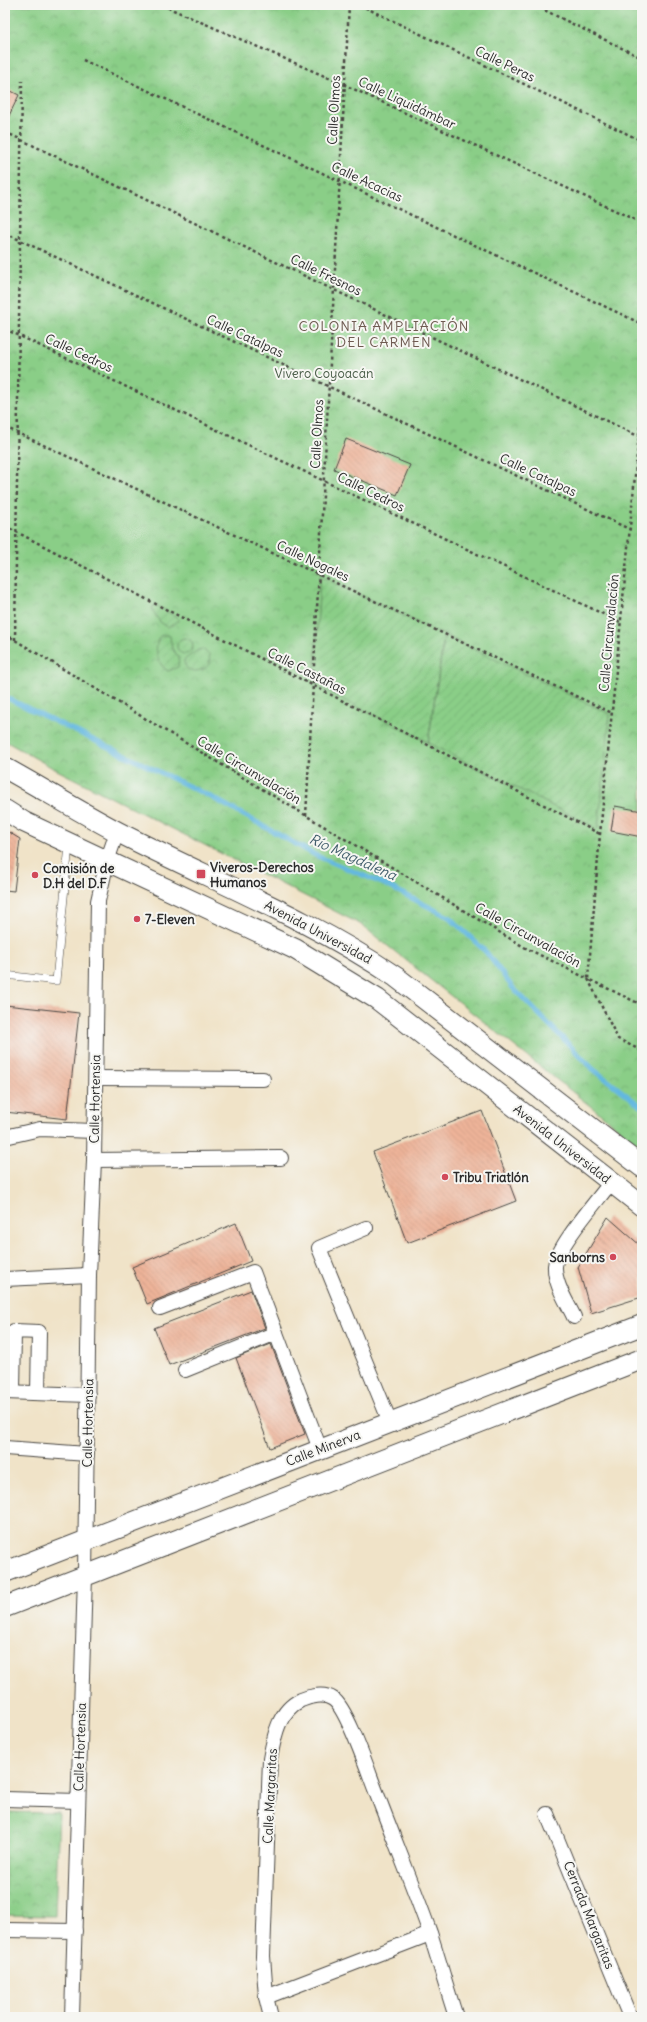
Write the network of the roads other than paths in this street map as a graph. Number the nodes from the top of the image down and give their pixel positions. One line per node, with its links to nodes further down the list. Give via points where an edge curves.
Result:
1 (5, 768): 3 (main road, Avenida Universidad)
2 (5, 810): 4 (main road, Avenida Universidad, via 24,822)
3 (117, 832): 5 (street, Calle Hortensia); 13 (main road, Avenida Universidad, via 358,951 396,977)
4 (70, 843): 5 (main road, Avenida Universidad); 6 (lane, via 56,981)
5 (107, 861): 7 (street, Calle Hortensia, via 98,901); 14 (main road, Avenida Universidad, via 295,949 344,977 377,999)
6 (5, 975)
7 (96, 1078): 8 (street); 9 (street, Calle Hortensia)
8 (263, 1079)
9 (94, 1131): 10 (street, via 40,1129); 12 (street, Calle Hortensia)
10 (5, 1137)
11 (281, 1158): 12 (street)
12 (94, 1160): 17 (street, Calle Hortensia)
13 (642, 1167)
14 (611, 1182): 15 (main road, Avenida Universidad); 20 (street, via 562,1248 555,1266 558,1282)
15 (642, 1206)
16 (366, 1228): 28 (street, via 319,1248)
17 (89, 1275): 18 (street); 27 (street, Calle Hortensia)
18 (5, 1279)
19 (160, 1308): 22 (street, via 253,1272)
20 (574, 1317)
21 (641, 1326): 28 (main road, Calle Minerva)
22 (276, 1333): 24 (street); 30 (street)
23 (642, 1359): 34 (main road)
24 (185, 1370)
25 (9, 1392): 26 (street); 26 (street, via 14,1331 39,1332)
26 (38, 1393): 27 (street)
27 (88, 1395): 31 (street, Calle Hortensia)
28 (390, 1422): 30 (main road, Calle Minerva)
29 (5, 1448): 31 (street)
30 (320, 1449): 32 (main road, Calle Minerva)
31 (87, 1454): 32 (street, Calle Hortensia)
32 (86, 1541): 33 (main road, Calle Minerva); 34 (street, Calle Hortensia)
33 (5, 1572)
34 (85, 1575): 35 (main road); 37 (street, Calle Hortensia)
35 (5, 1607)
36 (5, 1799): 37 (street)
37 (78, 1801): 40 (street, Calle Hortensia)
38 (547, 1814): 46 (street, Cerrada Margaritas)
39 (5, 1930): 40 (street)
40 (75, 1931): 43 (street, Calle Hortensia)
41 (430, 1934): 42 (street); 42 (street, Calle Margaritas, via 361,1752 341,1708 333,1699 322,1696 309,1697 299,1701 288,1711 275,1730 270,1759 263,1956); 45 (street, Calle Margaritas)
42 (266, 1997): 44 (street, Calle Margaritas)
43 (72, 2017)
44 (271, 2017)
45 (456, 2017)
46 (630, 2017)

